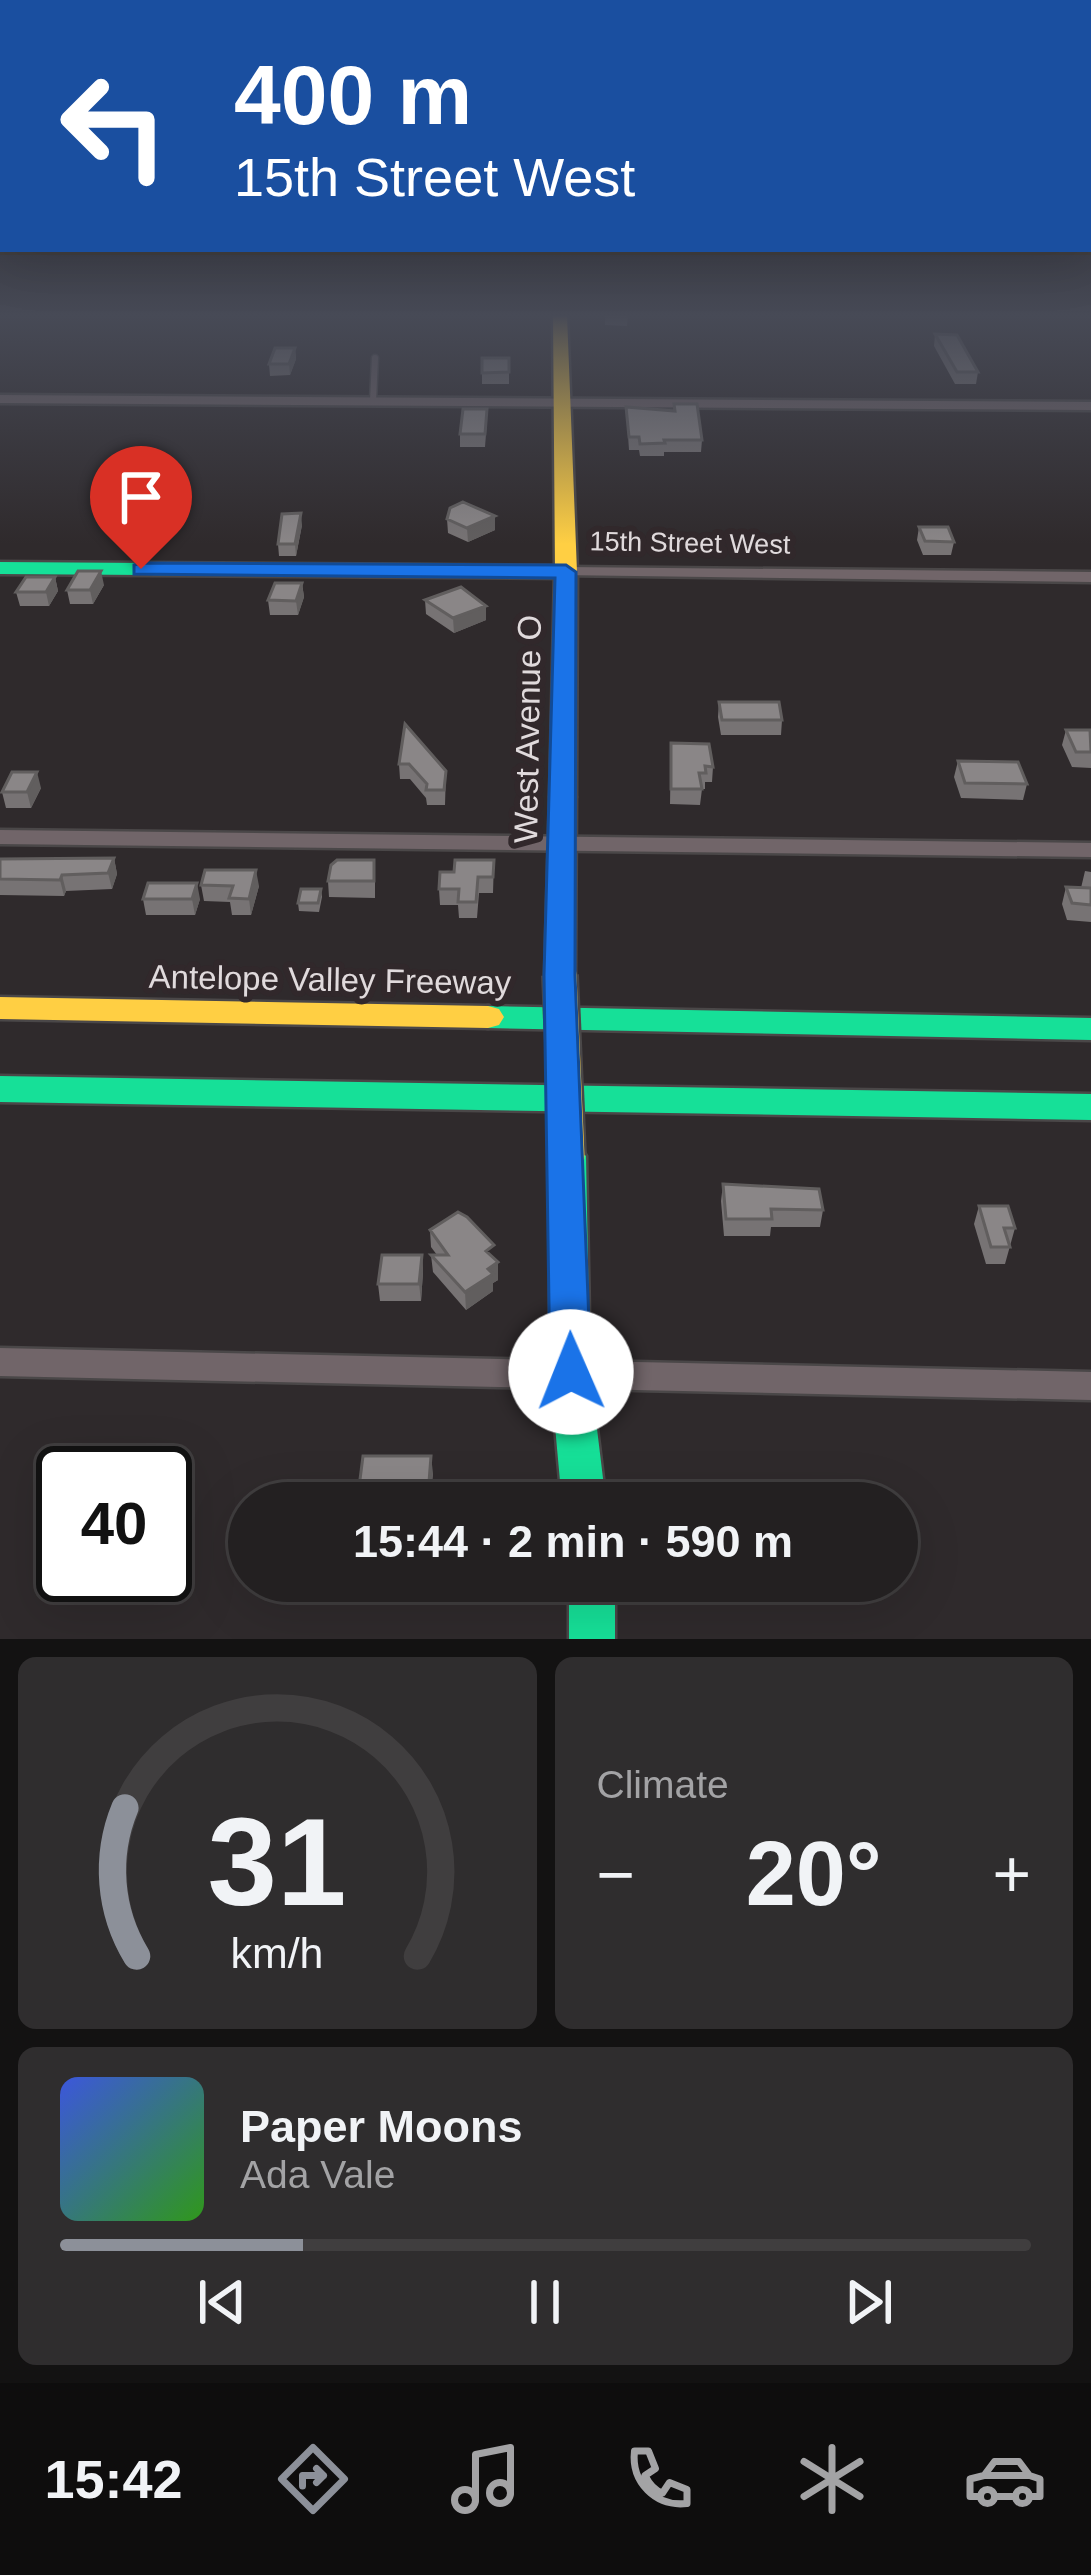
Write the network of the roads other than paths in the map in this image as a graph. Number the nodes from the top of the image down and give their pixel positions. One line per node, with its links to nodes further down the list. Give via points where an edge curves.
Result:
1 (374, 391): 4 (lane)
2 (562, 391): 5 (main road, West Avenue O)
3 (0, 399): 4 (street)
4 (374, 401): 5 (street)
5 (562, 402): 6 (street); 8 (main road, West Avenue O)
6 (1091, 406)
7 (0, 568): 8 (main road, 15th Street West)
8 (566, 572): 9 (street, 15th Street West); 11 (main road, West Avenue O)
9 (1091, 577)
10 (0, 836): 11 (street)
11 (560, 842): 12 (street); 18 (main road, West Avenue O, bridge)
12 (1091, 850)
13 (0, 1008): 14 (main road, Antelope Valley Freeway)
14 (1091, 1029)
15 (0, 1089): 16 (main road)
16 (1091, 1107)
17 (0, 1362): 18 (street)
18 (571, 1372): 19 (street); 20 (main road, West Avenue O)
19 (1091, 1386)
20 (582, 1482)
21 (592, 1602): 22 (main road)
22 (592, 1639)

